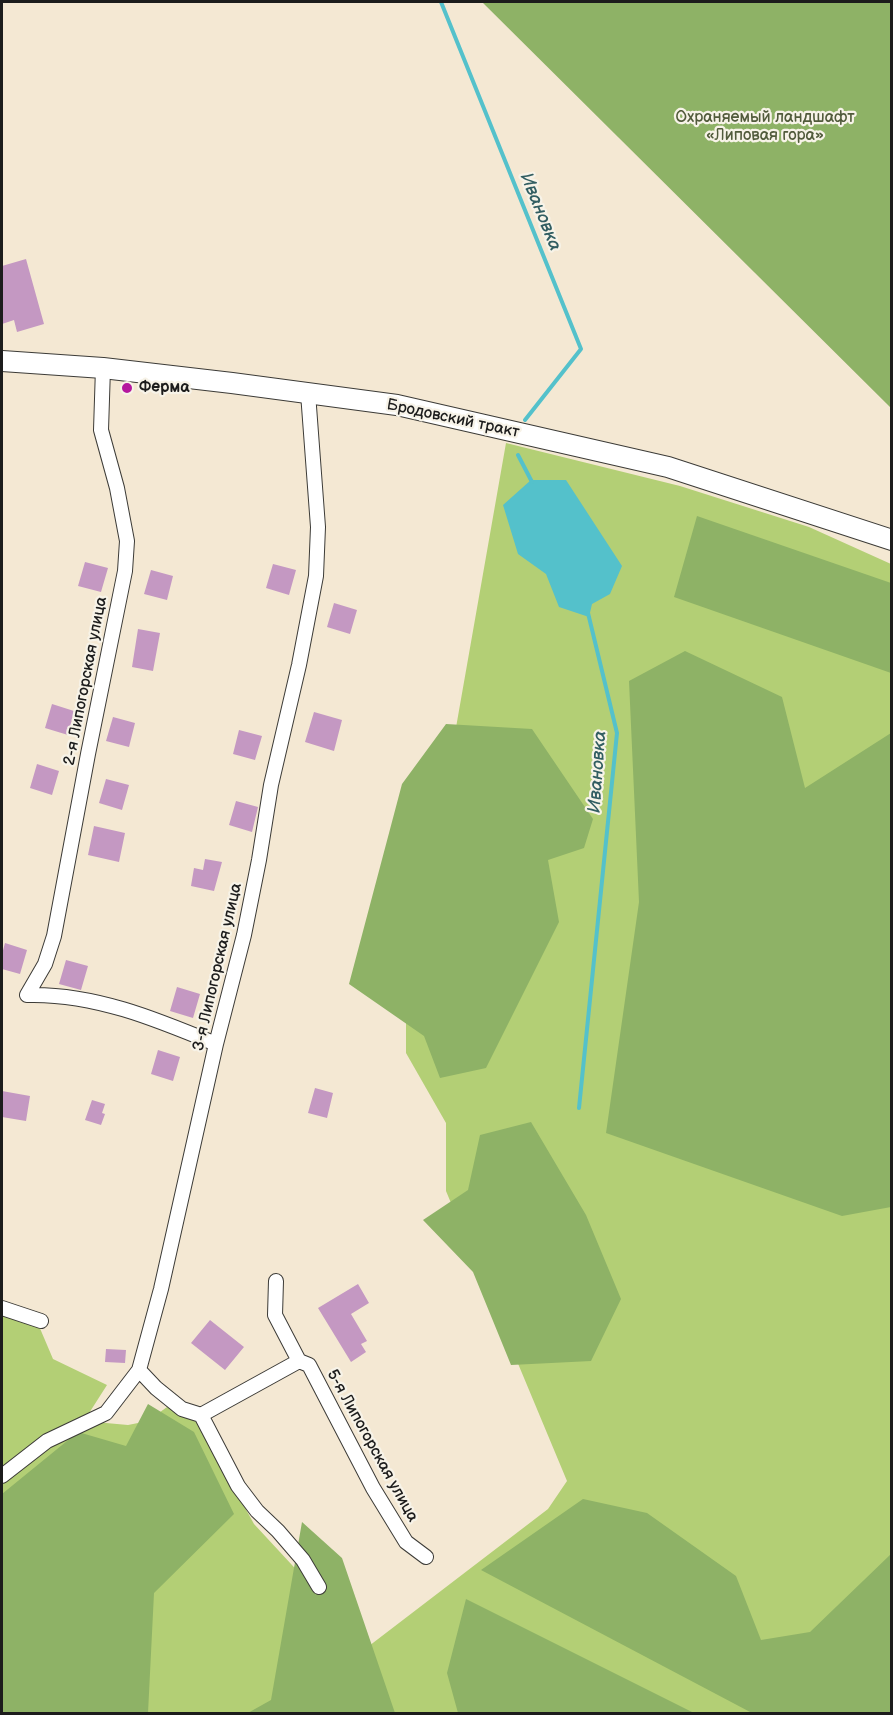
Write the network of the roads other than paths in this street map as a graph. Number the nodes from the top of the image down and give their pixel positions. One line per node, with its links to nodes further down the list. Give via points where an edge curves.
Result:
1 (2, 361): 2 (street, Бродовский тракт)
2 (103, 368): 3 (street, Бродовский тракт); 5 (street, 2-я Липогорская улица, via 101,430 127,541 125,571 54,936 45,964 27,994 82,999 114,1007)
3 (308, 393): 4 (street, Бродовский тракт, via 397,405 668,467); 5 (street, 3-я Липогорская улица, via 318,527 316,576 271,785 260,860)
4 (891, 540)
5 (216, 1044): 10 (street, 3-я Липогорская улица)
6 (276, 1281): 9 (street, 5-я Липогорская улица, via 275,1315)
7 (2, 1308): 8 (street)
8 (41, 1321)
9 (299, 1361): 11 (street); 13 (street, 5-я Липогорская улица, via 309,1365 372,1488 406,1542)
10 (139, 1370): 11 (street, via 182,1409); 12 (street, 3-я Липогорская улица, via 106,1413 47,1441)
11 (201, 1415): 14 (street, via 238,1486 303,1560)
12 (2, 1476)
13 (426, 1557)
14 (319, 1587)

